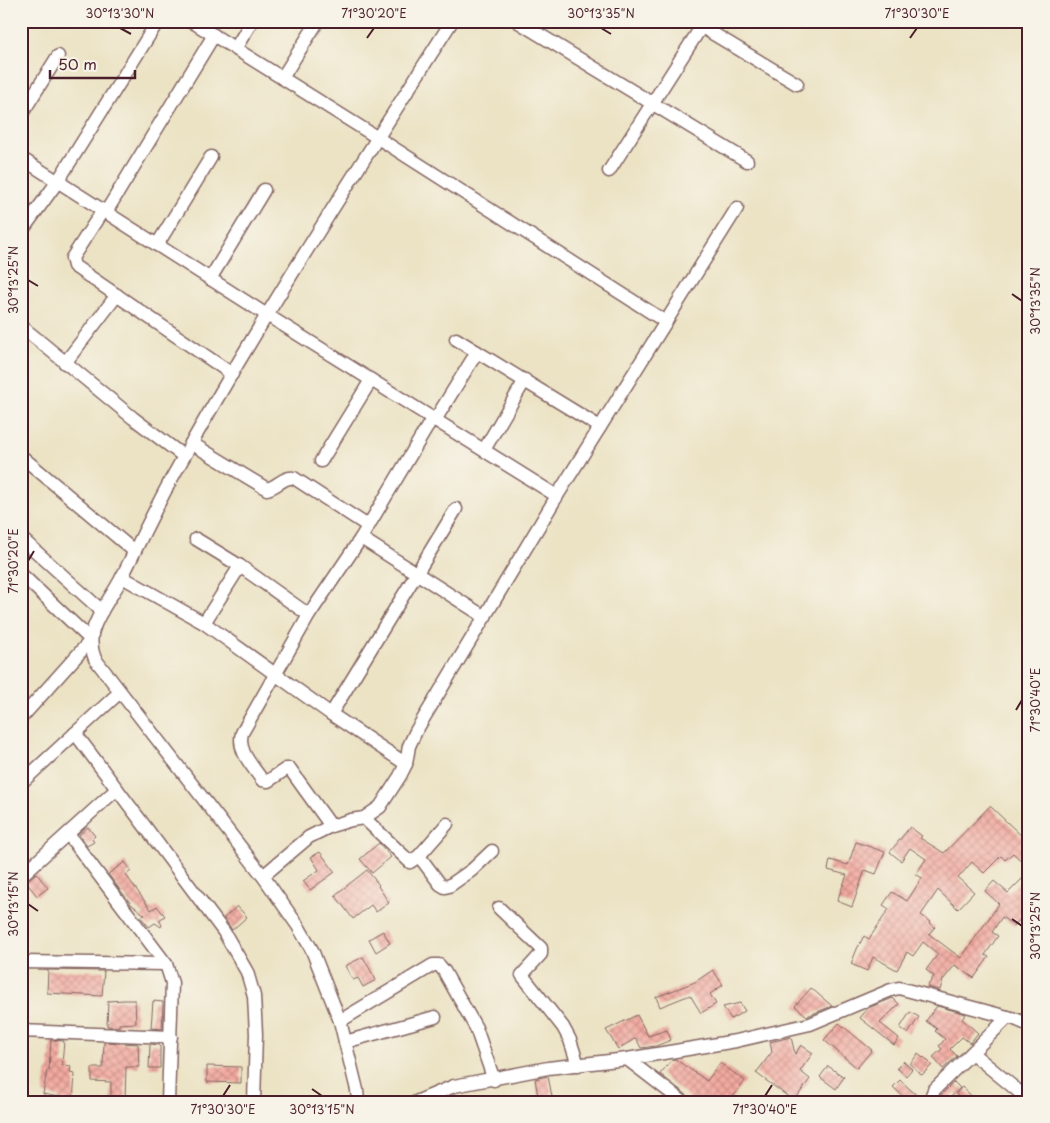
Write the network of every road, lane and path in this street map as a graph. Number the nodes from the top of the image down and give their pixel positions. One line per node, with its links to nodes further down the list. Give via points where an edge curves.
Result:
1 (158, 21): 20 (street)
2 (192, 21): 8 (street)
3 (252, 21): 9 (street)
4 (318, 21): 11 (street)
5 (452, 21): 15 (street)
6 (517, 21): 13 (street)
7 (700, 23): 12 (street); 13 (street)
8 (214, 35): 9 (street); 23 (street)
9 (235, 49): 11 (street)
10 (58, 56): 14 (street)
11 (282, 78): 15 (street)
12 (798, 84)
13 (652, 104): 18 (street); 19 (street)
14 (21, 115)
15 (378, 138): 28 (street); 29 (street)
16 (211, 157): 25 (street)
17 (21, 158): 20 (street)
18 (748, 161)
19 (609, 171)
20 (58, 181): 23 (street); 24 (street)
21 (264, 190): 26 (street)
22 (737, 208): 29 (street)
23 (104, 211): 25 (street); 27 (street, via 72,262)
24 (21, 232)
25 (157, 245): 26 (street)
26 (210, 279): 28 (street)
27 (117, 296): 33 (street); 34 (street)
28 (267, 316): 34 (street); 35 (street)
29 (666, 322): 38 (street)
30 (21, 326): 33 (street)
31 (456, 339): 32 (street)
32 (477, 352): 36 (street); 37 (street)
33 (65, 363): 41 (street)
34 (232, 374): 39 (street)
35 (371, 380): 37 (street); 43 (street)
36 (525, 380): 38 (street); 40 (street)
37 (434, 419): 40 (street); 46 (street)
38 (600, 427): 44 (street)
39 (192, 443): 46 (street, via 267,489 294,478); 50 (street)
40 (484, 450): 44 (street)
41 (182, 455)
42 (21, 456): 50 (street)
43 (321, 461)
44 (557, 496): 57 (street)
45 (456, 509): 53 (street)
46 (368, 526): 48 (street)
47 (21, 538): 55 (street)
48 (361, 538): 53 (street); 56 (street)
49 (196, 539): 51 (street)
50 (134, 551): 54 (street)
51 (240, 566): 56 (street); 58 (street)
52 (21, 574): 59 (street)
53 (417, 574): 57 (street); 63 (street)
54 (122, 577): 55 (street); 58 (street)
55 (102, 611): 59 (street)
56 (308, 615): 60 (street)
57 (485, 617): 65 (street, via 416,732 409,746)
58 (204, 623): 60 (street)
59 (91, 640): 61 (street, via 95,659); 62 (street)
60 (275, 674): 63 (street); 70 (street, via 242,733 241,749 265,782 286,768 290,769)
61 (120, 692): 64 (street); 75 (street)
62 (23, 713)
63 (331, 714): 65 (street)
64 (75, 733): 66 (street); 67 (street)
65 (406, 764): 68 (street, via 391,793 380,807)
66 (21, 783)
67 (117, 790): 71 (street); 93 (street, via 224,932 247,972 254,996)
68 (364, 818): 70 (street); 73 (street, via 406,860 413,861)
69 (447, 824): 73 (street)
70 (331, 826): 75 (street, via 309,836)
71 (68, 834): 74 (street); 78 (street)
72 (492, 851): 73 (street, via 472,870 445,887)
73 (419, 856)
74 (21, 876)
75 (263, 876): 81 (street, via 312,950)
76 (499, 908): 88 (street, via 541,948 540,954 522,974 563,1027)
77 (21, 962): 78 (street)
78 (166, 964): 84 (street, via 172,983)
79 (435, 1017): 85 (street)
80 (1008, 1017): 82 (street); 86 (street); 87 (street, via 899,988 810,1024 736,1041)
81 (340, 1021): 85 (street); 89 (street, via 433,965 439,965 476,1028)
82 (1029, 1025)
83 (21, 1032): 84 (street)
84 (171, 1037): 92 (street)
85 (345, 1042): 94 (street, via 358,1090)
86 (972, 1053): 90 (street); 96 (street, via 934,1090)
87 (627, 1059): 88 (street); 91 (street)
88 (578, 1065): 89 (street)
89 (494, 1080): 95 (street, via 454,1086)
90 (1029, 1100)
91 (679, 1101)
92 (168, 1102)
93 (254, 1102)
94 (358, 1102)
95 (416, 1102)
96 (935, 1102)

